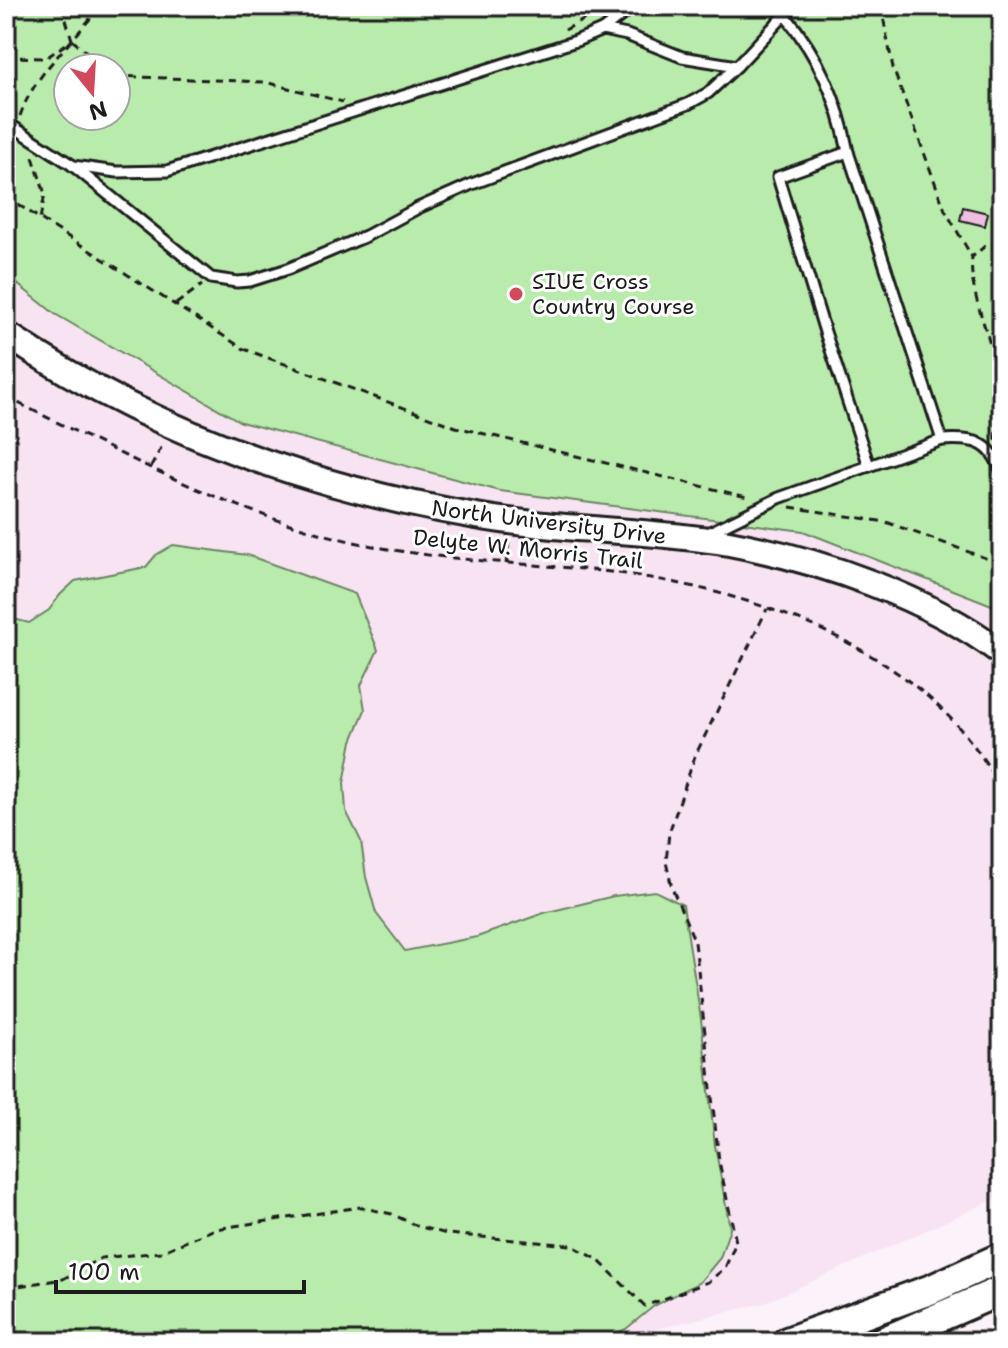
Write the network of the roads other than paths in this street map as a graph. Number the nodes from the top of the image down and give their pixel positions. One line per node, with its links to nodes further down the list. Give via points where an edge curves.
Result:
1 (634, 6): 4 (lane)
2 (793, 6): 3 (lane)
3 (785, 15): 5 (lane); 7 (lane, via 831,89)
4 (602, 30): 5 (lane, via 682,57); 8 (lane, via 167,171 117,172)
5 (737, 66): 8 (lane, via 688,104 472,184 366,236 250,281 211,278)
6 (6, 122): 8 (lane)
7 (848, 152): 10 (lane); 11 (lane, via 778,177)
8 (72, 165)
9 (6, 334): 13 (main road, North University Drive, via 172,426 293,472 421,506 512,521)
10 (942, 440): 11 (lane); 12 (lane, via 984,445)
11 (869, 466): 13 (lane, via 770,502)
12 (1002, 473)
13 (696, 539): 14 (main road, North University Drive, via 850,574)
14 (926, 609): 15 (main road, North University Drive); 16 (main road, North University Drive)
15 (1002, 653)
16 (1002, 671)
17 (1002, 1257): 19 (main road, via 932,1289)
18 (1002, 1290): 20 (main road)
19 (787, 1342)
20 (882, 1342)

